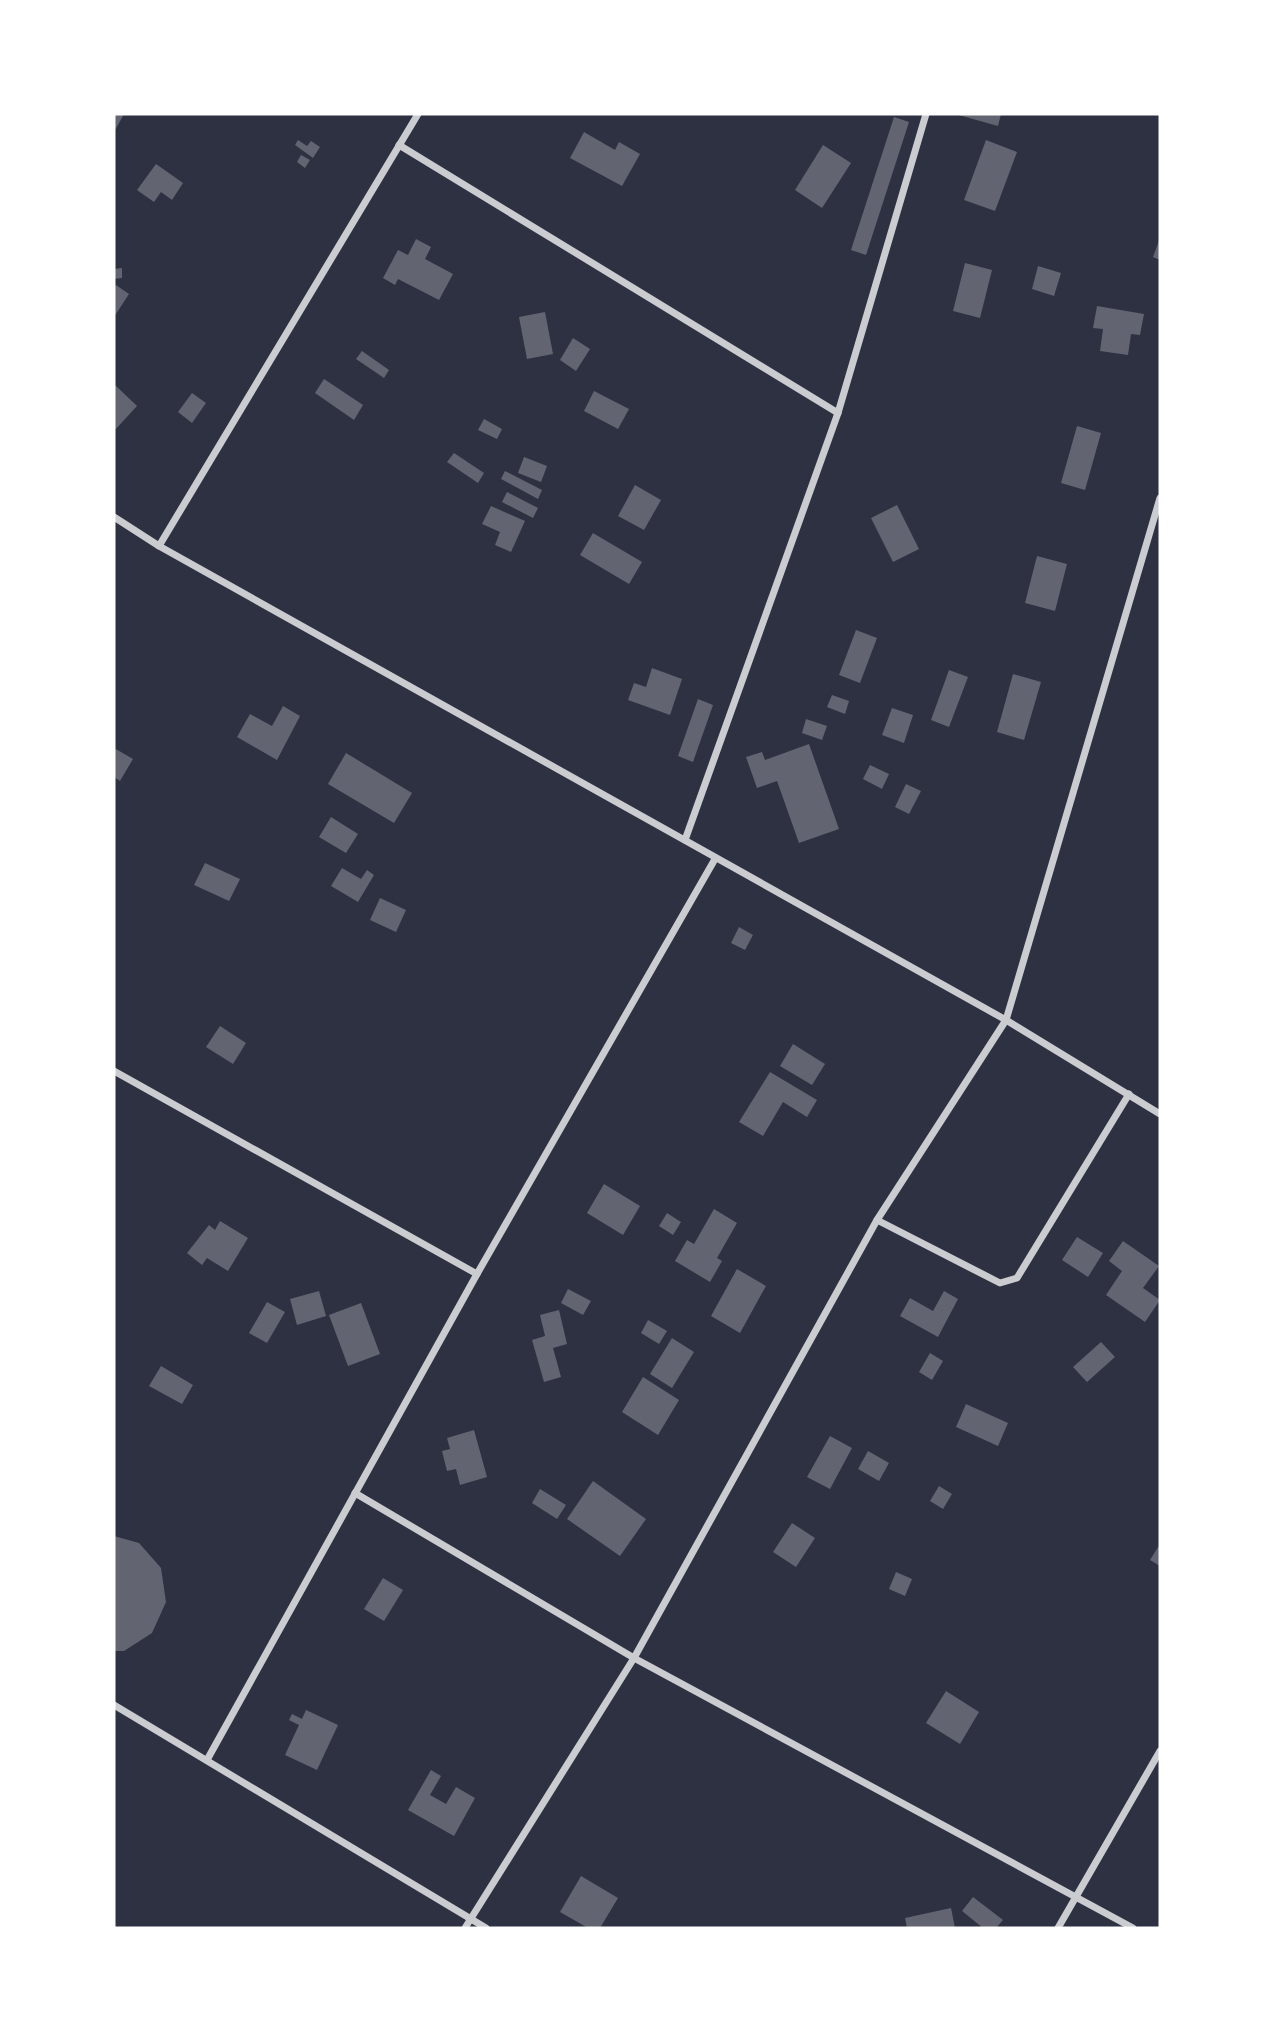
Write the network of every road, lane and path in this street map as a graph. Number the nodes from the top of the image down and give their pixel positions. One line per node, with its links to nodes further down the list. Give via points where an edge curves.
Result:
1 (418, 114): 3 (street)
2 (926, 114): 4 (street)
3 (399, 145): 4 (street); 7 (street)
4 (838, 413): 8 (street)
5 (1160, 498): 10 (street)
6 (114, 517): 7 (street)
7 (159, 546): 8 (street)
8 (685, 840): 9 (street)
9 (715, 859): 10 (street); 15 (street)
10 (1006, 1020): 12 (street); 14 (street)
11 (114, 1071): 15 (street)
12 (1129, 1094): 13 (street); 14 (street, via 1017,1278 1000,1283)
13 (1160, 1114)
14 (877, 1220): 17 (street)
15 (477, 1275): 16 (street)
16 (355, 1493): 17 (street); 20 (street)
17 (634, 1658): 21 (street); 22 (street)
18 (114, 1705): 20 (street)
19 (1160, 1751): 21 (street)
20 (206, 1760): 22 (street)
21 (1077, 1896): 25 (street); 26 (street)
22 (470, 1919): 23 (street); 24 (street)
23 (465, 1928)
24 (486, 1928)
25 (1058, 1928)
26 (1133, 1928)

